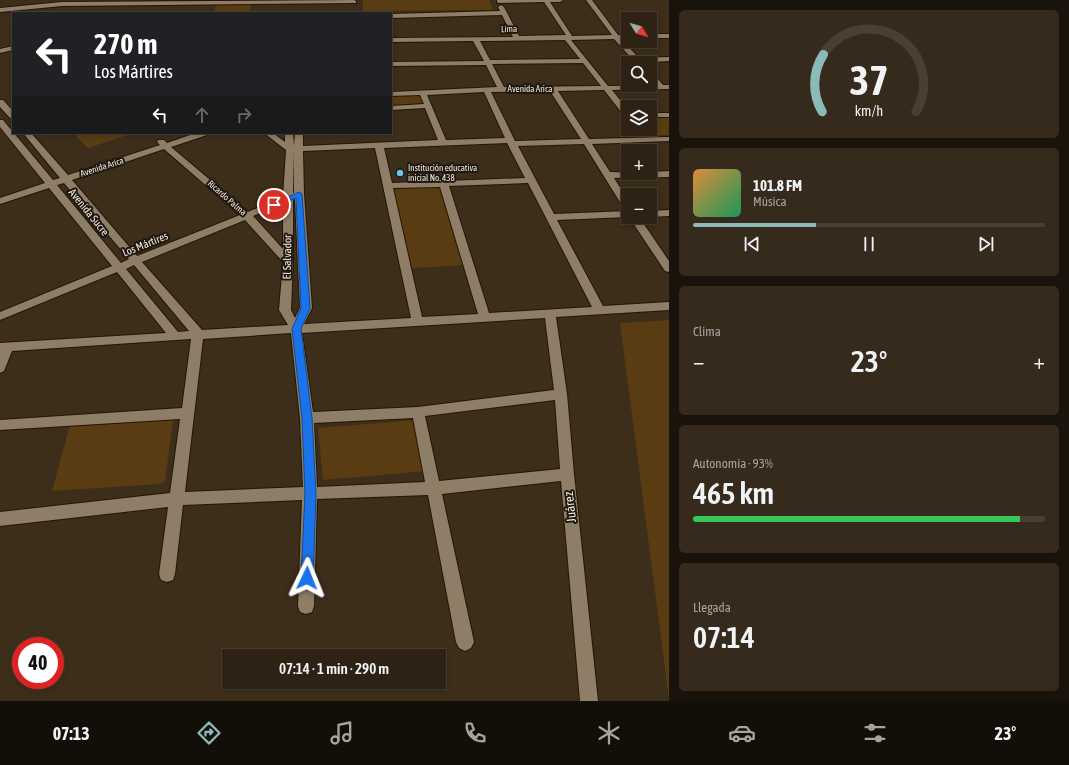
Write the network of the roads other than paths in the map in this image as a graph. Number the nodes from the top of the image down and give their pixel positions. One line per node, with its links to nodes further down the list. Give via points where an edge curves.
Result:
1 (36, 0): 14 (street)
2 (498, 0): 3 (street); 20 (street)
3 (546, 0): 4 (street); 24 (street)
4 (560, 0)
5 (589, 0): 25 (street)
6 (258, 1): 8 (street); 13 (street)
7 (86, 2): 11 (street); 14 (street)
8 (290, 3): 9 (street)
9 (301, 3): 10 (street)
10 (355, 3)
11 (126, 4): 12 (street)
12 (170, 4): 13 (street)
13 (213, 4)
14 (30, 6): 15 (street)
15 (22, 7): 17 (street); 19 (street)
16 (0, 9): 17 (street)
17 (9, 9): 18 (street)
18 (13, 12)
19 (28, 12)
20 (503, 13): 21 (street); 28 (street)
21 (392, 16)
22 (657, 36): 23 (street)
23 (669, 36)
24 (568, 37): 25 (street, Lima); 28 (street, Lima); 35 (street)
25 (616, 37): 26 (street, Lima); 32 (street)
26 (621, 37)
27 (475, 38): 28 (street, Lima); 29 (street, Lima); 36 (street)
28 (516, 38)
29 (392, 40)
30 (12, 48): 31 (street)
31 (0, 52)
32 (633, 56)
33 (669, 59): 34 (street)
34 (657, 60)
35 (585, 61): 36 (street); 40 (street)
36 (488, 63): 37 (street); 41 (street)
37 (392, 64)
38 (657, 81): 39 (street)
39 (665, 87): 40 (street, Avenida Arica)
40 (606, 88): 42 (street, Avenida Arica); 48 (street)
41 (502, 89): 42 (street, Avenida Arica); 43 (street, Avenida Arica)
42 (552, 89): 65 (street)
43 (486, 90): 44 (street, Avenida Arica); 64 (street)
44 (423, 93): 45 (street, Avenida Arica); 47 (street)
45 (392, 94)
46 (5, 106): 50 (street)
47 (429, 106): 49 (street); 63 (street)
48 (621, 106)
49 (392, 108)
50 (12, 115)
51 (657, 115): 52 (street)
52 (669, 115)
53 (0, 122): 73 (street, Avenida Sucre)
54 (28, 134): 71 (street, Avenida Sucre)
55 (182, 134): 66 (street, Avenida Arica)
56 (200, 134): 66 (street, Avenida Arica)
57 (270, 134): 68 (street)
58 (289, 134): 68 (street, El Salvador)
59 (299, 134): 68 (street, El Salvador)
60 (645, 136): 62 (street)
61 (669, 139): 62 (street)
62 (648, 140): 65 (street)
63 (443, 142): 64 (street); 67 (street)
64 (512, 142): 65 (street); 72 (street)
65 (587, 142): 70 (street)
66 (162, 144): 71 (street, Avenida Arica); 84 (street, Ricardo Palma)
67 (380, 145): 68 (street); 75 (street)
68 (295, 149): 76 (street, El Salvador); 79 (street, El Salvador)
69 (669, 174): 70 (street)
70 (608, 175): 78 (street)
71 (64, 176): 73 (street, Avenida Arica); 87 (street, Avenida Sucre)
72 (532, 180): 74 (street); 85 (street)
73 (49, 182): 77 (street, Avenida Arica); 80 (street, Avenida Arica); 89 (street, Avenida Sucre)
74 (443, 184): 75 (street); 95 (street)
75 (387, 186): 96 (street)
76 (299, 194): 79 (street, Los Mártires); 97 (street, El Salvador, via 306,308)
77 (0, 196)
78 (621, 196)
79 (288, 199): 84 (street, Los Mártires); 88 (street, El Salvador)
80 (0, 201)
81 (669, 213): 83 (street)
82 (621, 214): 85 (street)
83 (657, 214)
84 (247, 216): 87 (street, Los Mártires); 88 (street, Ricardo Palma)
85 (550, 217): 92 (street)
86 (639, 224): 90 (street)
87 (136, 260): 89 (street, Los Mártires); 98 (street, Avenida Sucre)
88 (288, 261): 97 (street, El Salvador, via 285,310)
89 (118, 267): 94 (street, Los Mártires); 99 (street, Avenida Sucre)
90 (669, 269)
91 (669, 306): 92 (street)
92 (600, 311): 93 (street)
93 (550, 314): 95 (street); 102 (street, Juárez)
94 (0, 316)
95 (485, 317): 96 (street)
96 (418, 321): 97 (street)
97 (296, 329): 98 (street); 105 (street, El Salvador)
98 (198, 334): 99 (street); 104 (street)
99 (175, 336): 100 (street)
100 (4, 347): 101 (street)
101 (0, 368)
102 (562, 394): 103 (street); 107 (street, Juárez)
103 (418, 412): 105 (street); 108 (street)
104 (188, 413): 106 (street); 110 (street)
105 (307, 418): 109 (street, El Salvador)
106 (0, 425)
107 (567, 474): 108 (street); 115 (street, Juárez)
108 (434, 488): 109 (street); 114 (street)
109 (310, 494): 110 (street); 113 (street, El Salvador)
110 (177, 499): 111 (street); 112 (street)
111 (0, 519)
112 (167, 574)
113 (306, 606)
114 (465, 642)
115 (589, 701)

